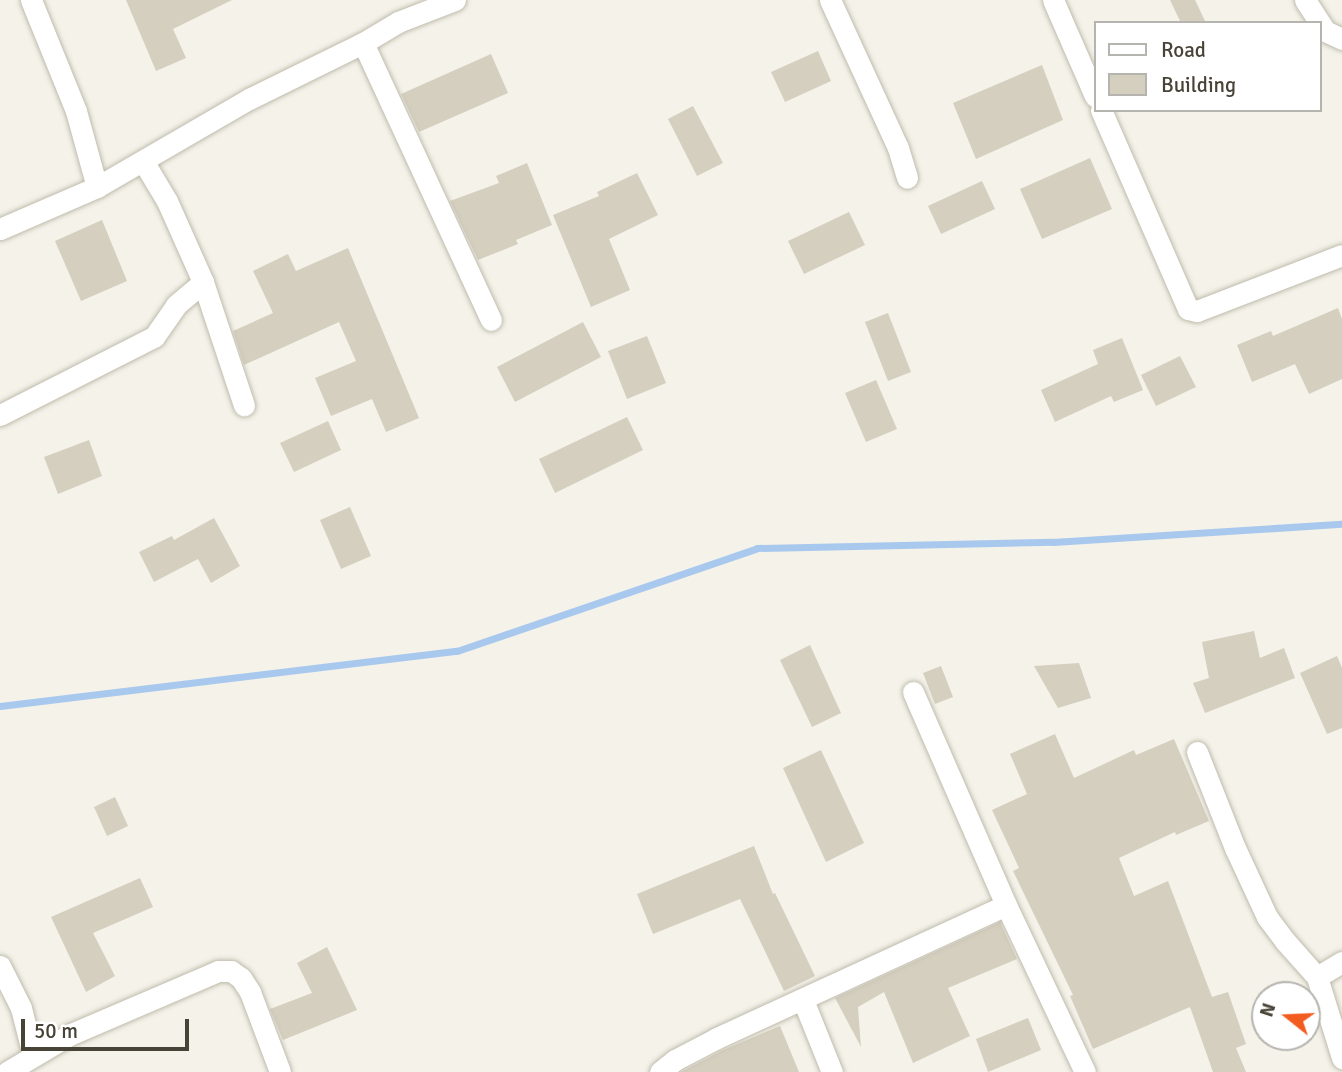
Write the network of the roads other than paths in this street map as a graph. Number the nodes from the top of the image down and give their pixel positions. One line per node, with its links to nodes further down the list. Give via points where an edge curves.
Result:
1 (31, 0): 14 (street, via 76,111)
2 (454, 0): 9 (street, via 398,22)
3 (830, 0): 13 (street, via 898,148)
4 (1053, 0): 10 (street)
5 (1305, 0): 6 (street)
6 (1319, 21)
7 (1321, 25): 8 (street)
8 (1342, 39)
9 (363, 43): 12 (street, via 249,99); 18 (street)
10 (1094, 94)
11 (1102, 112): 16 (street, via 1188,309 1197,312)
12 (143, 161): 14 (street); 17 (street, via 167,201)
13 (907, 178)
14 (97, 187): 15 (street)
15 (0, 229)
16 (1342, 256)
17 (203, 282): 19 (street); 20 (street, via 176,305 154,337)
18 (491, 320)
19 (244, 405)
20 (0, 415)
21 (913, 692): 23 (street)
22 (1197, 752): 26 (street, via 1268,917)
23 (1006, 905): 27 (street); 34 (street)
24 (1342, 962): 26 (street)
25 (0, 966): 28 (street, via 21,1008)
26 (1317, 977): 29 (street)
27 (803, 1000): 32 (street, via 717,1038); 33 (street)
28 (33, 1055): 30 (street); 31 (street, via 188,983 231,971 250,992)
29 (1342, 1058)
30 (6, 1072)
31 (280, 1072)
32 (660, 1072)
33 (832, 1072)
34 (1085, 1072)

